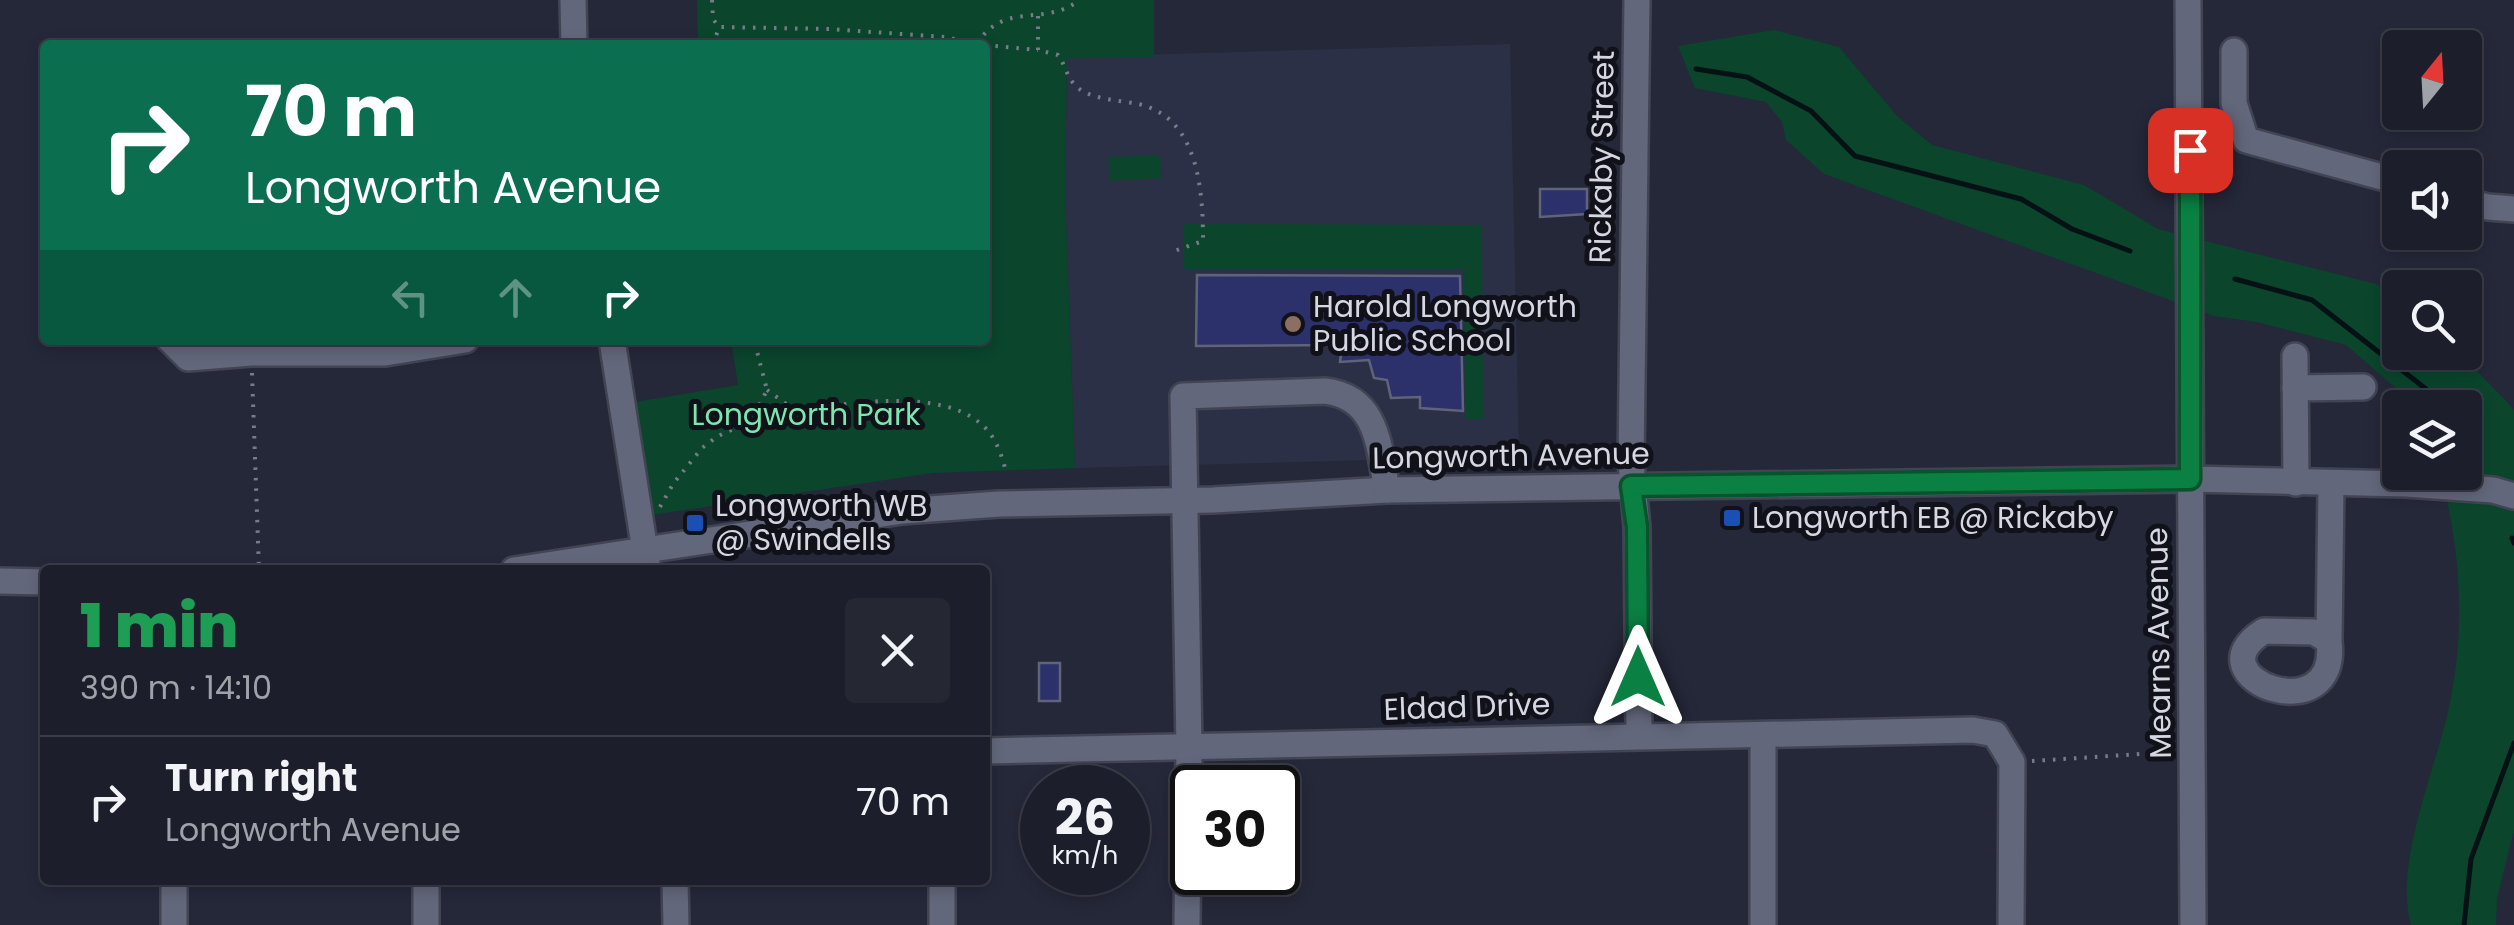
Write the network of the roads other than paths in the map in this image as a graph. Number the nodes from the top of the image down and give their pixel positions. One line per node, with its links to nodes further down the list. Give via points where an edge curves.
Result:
1 (573, 0): 4 (street)
2 (1637, 0): 18 (street, Rickaby Street)
3 (2188, 0): 15 (street, Mearns Avenue)
4 (574, 40)
5 (2234, 51): 6 (street, via 2234,102 2246,140)
6 (2382, 177)
7 (2482, 206): 8 (street)
8 (2514, 210)
9 (175, 345): 11 (street, via 188,358)
10 (613, 345): 22 (street)
11 (384, 346)
12 (2294, 356): 14 (street)
13 (2364, 387): 14 (street)
14 (2295, 388): 16 (street)
15 (2190, 479): 16 (street, Longworth Avenue); 18 (street, Longworth Avenue); 42 (street, Mearns Avenue)
16 (2296, 483): 17 (street, Longworth Avenue)
17 (2331, 485): 20 (street, Longworth Avenue); 26 (street)
18 (1631, 486): 19 (street, Longworth Avenue); 27 (street, Rickaby Street)
19 (1387, 490): 21 (street, Longworth Avenue); 21 (street, via 1373,421 1346,394 1183,396)
20 (2514, 496)
21 (1184, 501): 22 (street, Longworth Avenue, via 902,511); 29 (street)
22 (646, 560): 23 (street, Longworth Avenue)
23 (580, 565)
24 (0, 581): 25 (street)
25 (40, 582)
26 (2329, 641)
27 (1638, 735): 28 (street, Eldad Drive); 29 (street, Eldad Drive)
28 (1763, 735): 40 (street); 41 (street, Eldad Drive, via 1995,734 2012,762)
29 (1189, 748): 30 (street, Eldad Drive); 39 (street)
30 (990, 751)
31 (174, 885): 35 (street)
32 (426, 885): 36 (street)
33 (675, 885): 37 (street)
34 (942, 885): 38 (street)
35 (174, 925)
36 (426, 925)
37 (676, 925)
38 (942, 925)
39 (1186, 925)
40 (1763, 925)
41 (2011, 925)
42 (2194, 925)

